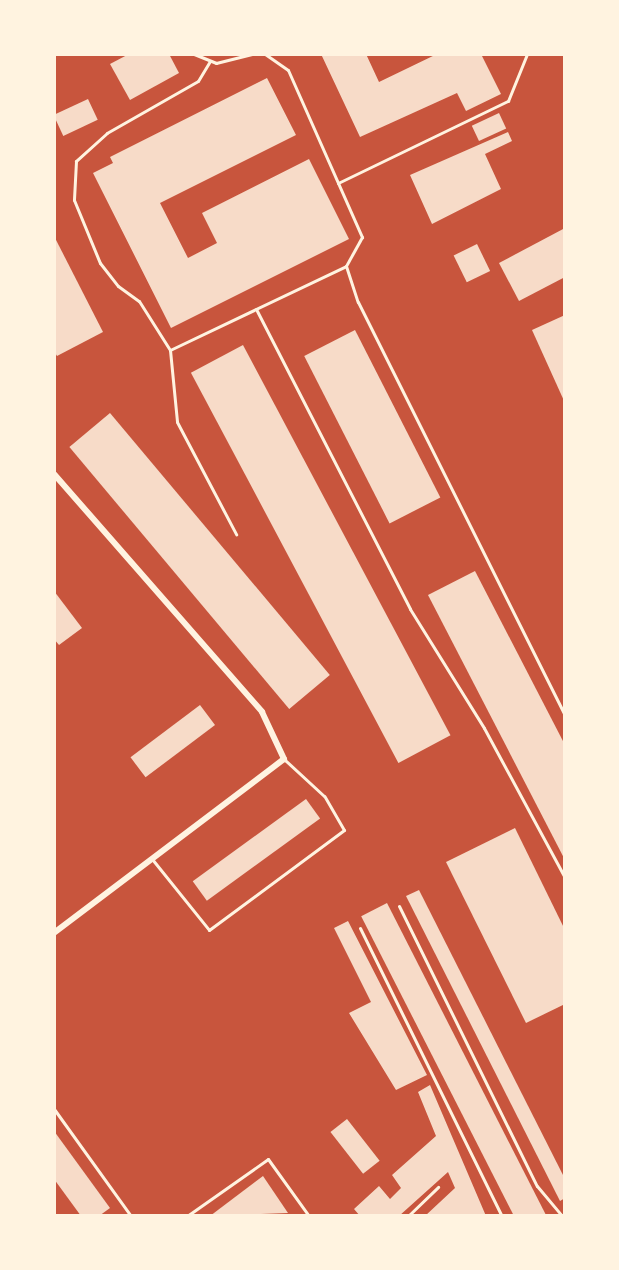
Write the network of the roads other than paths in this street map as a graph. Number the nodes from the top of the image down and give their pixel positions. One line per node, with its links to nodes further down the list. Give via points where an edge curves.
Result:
1 (194, 54): 5 (lane)
2 (252, 54): 5 (lane)
3 (265, 54): 6 (lane, via 288,70)
4 (527, 54): 6 (lane, via 508,101)
5 (210, 61): 9 (lane, via 198,81 84,148 73,179 74,200 100,263 118,286 139,301)
6 (338, 183): 7 (lane, via 362,237)
7 (346, 266): 8 (lane); 12 (lane, via 358,302)
8 (256, 309): 9 (lane); 15 (lane, via 410,609 484,728)
9 (170, 350): 11 (lane, via 177,422)
10 (54, 474): 13 (street, via 262,712)
11 (236, 534)
12 (565, 716)
13 (284, 759): 14 (street); 14 (lane, via 324,796 344,830 208,930)
14 (152, 859): 18 (street)
15 (565, 879)
16 (399, 906): 26 (lane, via 537,1186)
17 (360, 928): 25 (lane)
18 (54, 933)
19 (54, 1109): 21 (lane)
20 (438, 1187): 24 (lane)
21 (131, 1216)
22 (187, 1216): 23 (lane, via 268,1159)
23 (309, 1216)
24 (408, 1216)
25 (502, 1216)
26 (562, 1216)

